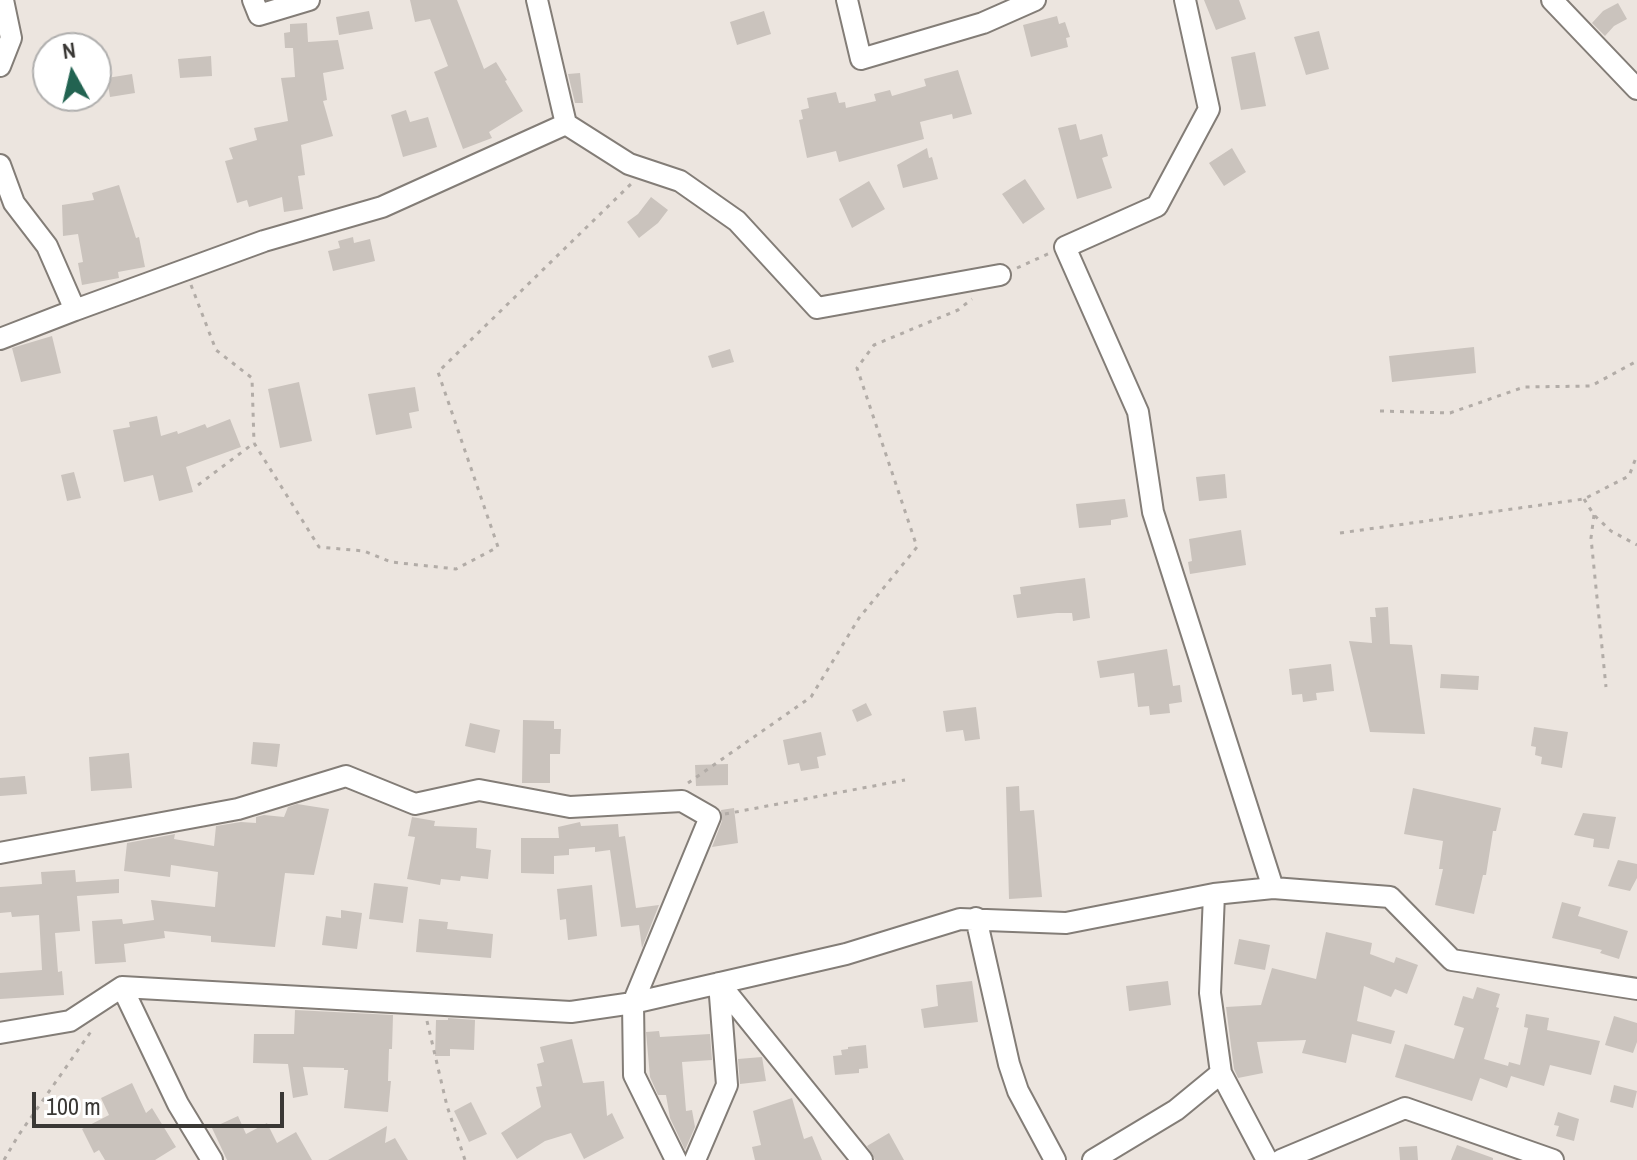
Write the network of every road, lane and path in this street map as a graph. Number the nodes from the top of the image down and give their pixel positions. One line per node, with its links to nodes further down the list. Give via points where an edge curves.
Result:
1 (3, 0): 9 (street, via 11,38)
2 (253, 0): 3 (street, via 259,15)
3 (309, 0)
4 (537, 0): 11 (street)
5 (847, 0): 6 (street, via 861,59 983,23)
6 (1035, 0)
7 (1185, 0): 14 (street, via 1209,109 1157,206)
8 (1552, 0): 10 (street)
9 (0, 66)
10 (1637, 89)
11 (566, 124): 13 (street); 15 (street, via 382,207)
12 (0, 165): 17 (street, via 14,203 47,246)
13 (646, 169): 16 (street, via 680,181 737,221 817,308); 21 (path, via 438,372 498,547 456,569 319,547)
14 (1065, 247): 16 (path); 33 (street, via 1138,412 1153,512)
15 (186, 270): 17 (street); 21 (path, via 216,350 252,378)
16 (1000, 275): 30 (path, via 958,310 874,345 857,368 917,547 859,618 811,697)
17 (75, 310): 18 (street)
18 (0, 339)
19 (1637, 361): 20 (path, via 1591,386 1524,387 1450,413)
20 (1380, 411)
21 (254, 443): 23 (path)
22 (1637, 455): 24 (path, via 1629,476)
23 (198, 485)
24 (1584, 499): 25 (path); 26 (path)
25 (1594, 515): 27 (path); 28 (path, via 1591,538)
26 (1340, 533)
27 (1637, 545)
28 (1606, 687)
29 (905, 780): 31 (path)
30 (659, 802): 31 (street, via 682,801); 32 (street, via 570,807 479,790 415,804 346,776 238,809)
31 (710, 817): 39 (street)
32 (0, 853)
33 (1273, 888): 34 (street); 38 (street, via 1390,897 1452,960)
34 (1214, 894): 35 (street, via 1066,923); 43 (street, via 1210,993)
35 (976, 918): 36 (street); 50 (street, via 1009,1064)
36 (719, 983): 39 (street); 48 (street, via 727,1085); 49 (street)
37 (122, 987): 40 (street); 42 (street, via 70,1021); 45 (street, via 178,1104)
38 (1637, 989)
39 (633, 1003): 40 (street, via 571,1012); 47 (street, via 634,1075)
40 (422, 1004): 46 (path)
41 (96, 1024): 44 (path)
42 (0, 1033)
43 (1221, 1073): 51 (street, via 1176,1110); 52 (street)
44 (4, 1160)
45 (212, 1160)
46 (465, 1160)
47 (676, 1160)
48 (695, 1160)
49 (862, 1160)
50 (1055, 1160)
51 (1093, 1160)
52 (1267, 1160)
53 (1281, 1160): 54 (street, via 1405,1108)
54 (1553, 1160)

